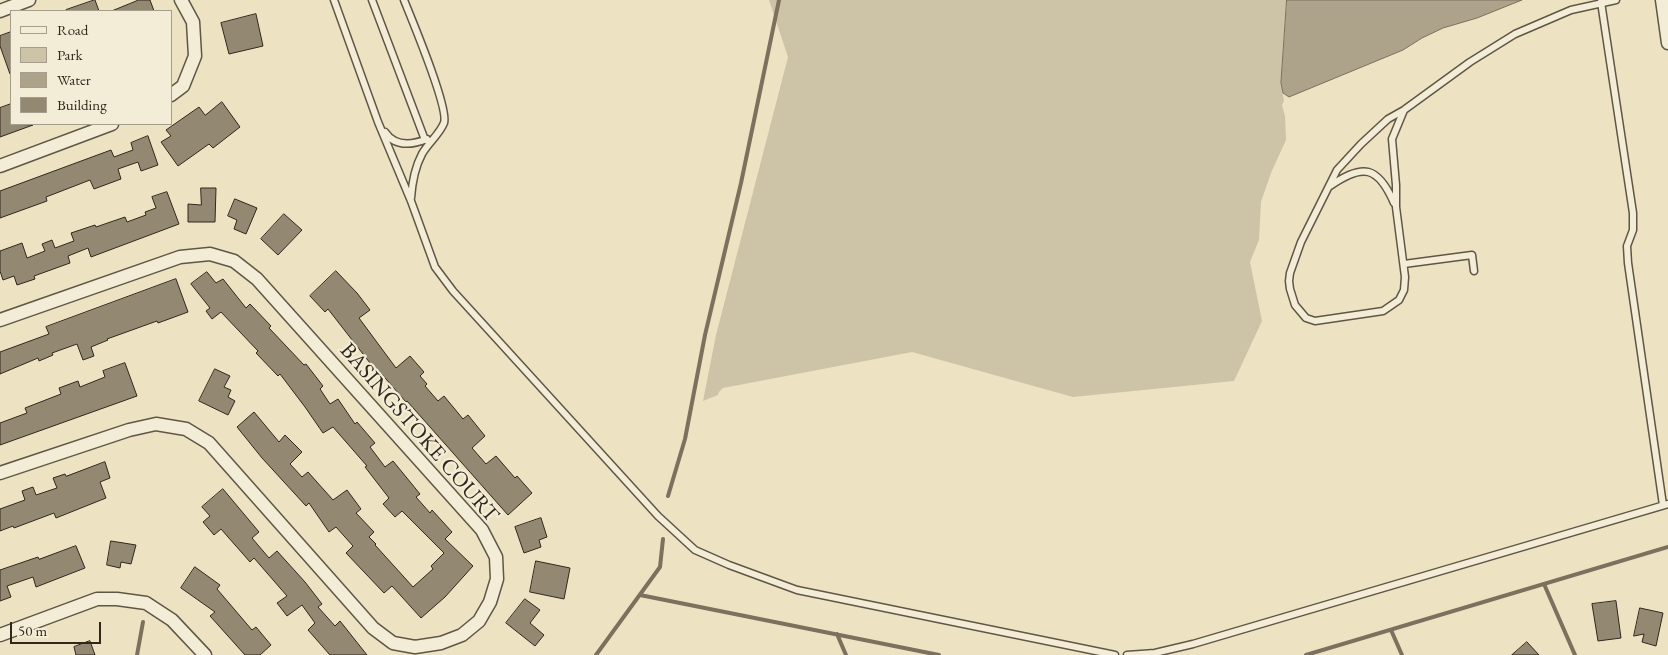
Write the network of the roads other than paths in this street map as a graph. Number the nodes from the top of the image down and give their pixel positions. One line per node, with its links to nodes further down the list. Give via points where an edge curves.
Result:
1 (29, 0): 9 (street)
2 (181, 0): 11 (street, via 193,22 195,56 183,86)
3 (334, 0): 13 (lane)
4 (372, 0): 16 (lane)
5 (404, 0): 15 (lane, via 442,102 445,120)
6 (1616, 0): 8 (lane)
7 (1662, 0): 10 (street)
8 (1601, 2): 12 (lane, via 1571,10 1515,34); 25 (lane, via 1633,214 1628,263)
9 (0, 10)
10 (1668, 43)
11 (172, 94)
12 (1404, 110): 18 (lane, via 1372,132 1337,170); 20 (lane, via 1392,138)
13 (378, 122): 16 (lane, via 389,139 403,145); 19 (lane)
14 (109, 125): 17 (street)
15 (437, 134): 16 (lane); 19 (lane, via 422,154 412,184)
16 (425, 140)
17 (0, 166)
18 (1329, 187): 20 (lane, via 1349,174 1370,172 1387,187); 21 (lane, via 1301,242 1288,280 1292,299 1301,313 1316,321 1383,311 1399,300 1404,290)
19 (411, 201): 28 (lane, via 435,267 453,291 658,516 695,550 797,590)
20 (1396, 207): 21 (lane)
21 (1404, 264): 22 (lane, via 1472,255)
22 (1474, 271)
23 (0, 320): 24 (street, BASINGSTOKE COURT, via 180,257 210,254 234,261 256,279 482,530 496,557 496,579 490,602 479,620 462,635 415,647 393,643 372,628 209,443 186,429 156,424 129,430)
24 (0, 473)
25 (1666, 504): 29 (lane, via 1193,644 1155,653)
26 (0, 635): 27 (street, via 97,599 117,599 146,603 172,620)
27 (205, 655)
28 (1115, 655)
29 (1127, 655)

